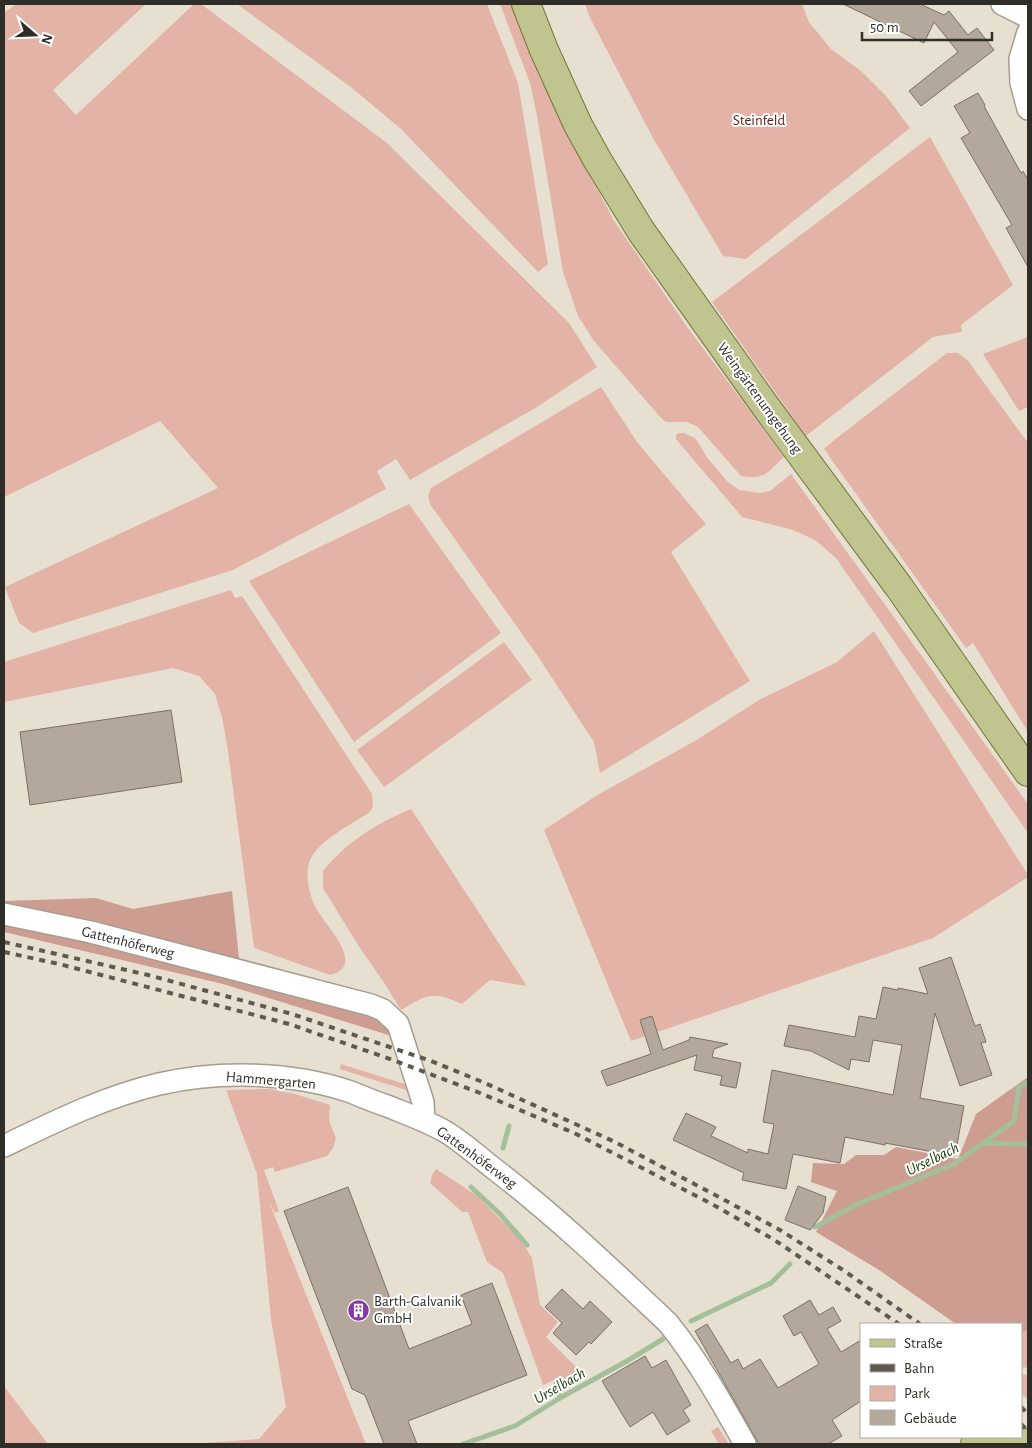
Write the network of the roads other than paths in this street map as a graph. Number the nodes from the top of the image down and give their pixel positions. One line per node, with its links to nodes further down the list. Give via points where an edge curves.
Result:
1 (526, 4): 6 (main road, Weingärtenumgehung, via 578,125 636,224 899,586)
2 (1002, 4): 3 (street)
3 (1028, 17)
4 (1028, 32): 5 (street, via 1020,59 1021,83)
5 (1028, 109)
6 (1028, 772)
7 (4, 914): 8 (street, Gattenhöferweg, via 91,932 371,1004 398,1024 423,1102)
8 (424, 1121): 9 (street, Hammergarten, via 350,1092 320,1084 232,1075 178,1081 122,1094); 12 (street, Gattenhöferweg, via 448,1133 583,1242 674,1331)
9 (4, 1146)
10 (994, 1438): 13 (main road)
11 (1028, 1443): 13 (main road)
12 (745, 1444)
13 (973, 1444)

